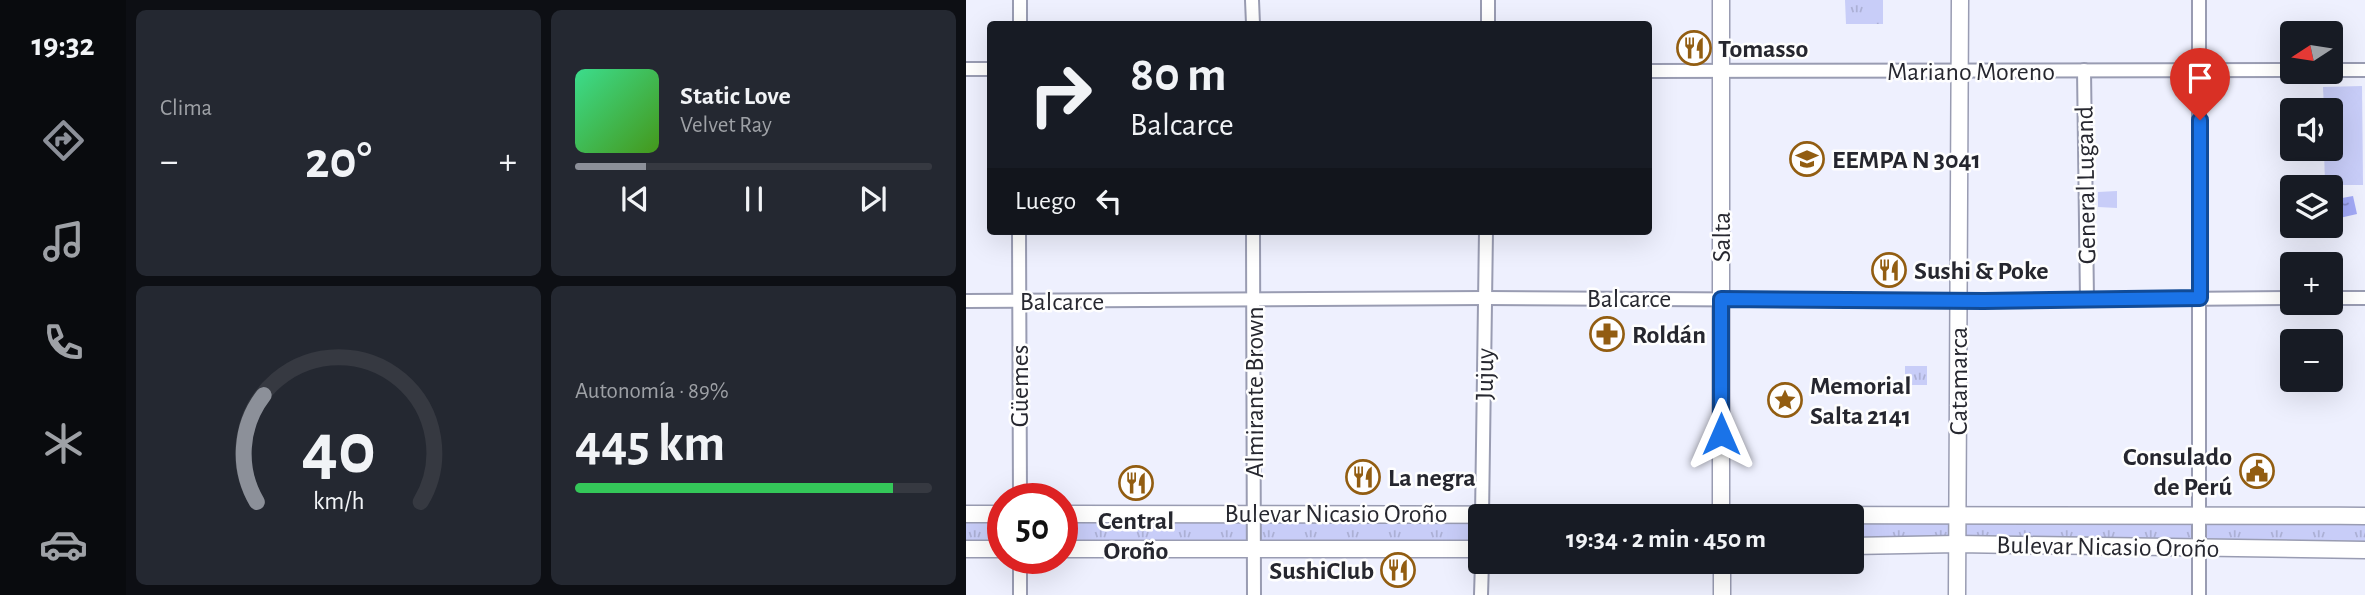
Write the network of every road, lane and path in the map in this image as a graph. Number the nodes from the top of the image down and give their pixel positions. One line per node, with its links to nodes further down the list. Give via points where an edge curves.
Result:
1 (1020, 0): 7 (street)
2 (1252, 0): 8 (street)
3 (1488, 0): 9 (street)
4 (1721, 0): 19 (main road, Salta)
5 (1960, 0): 14 (main road, Catamarca)
6 (2199, 0): 12 (street)
7 (1020, 21)
8 (1252, 21)
9 (1488, 21)
10 (966, 69): 11 (street)
11 (987, 69)
12 (2200, 69): 13 (street, Mariano Moreno); 18 (street, Mariano Moreno); 24 (street)
13 (2280, 69)
14 (1959, 70): 18 (street, Mariano Moreno); 19 (street, Mariano Moreno); 33 (main road, Catamarca)
15 (2343, 70): 16 (street)
16 (2365, 70)
17 (1652, 71): 19 (street, Mariano Moreno)
18 (2084, 71): 30 (street, General Lugand)
19 (1721, 72): 29 (main road, Salta)
20 (1019, 235): 32 (street, Güemes)
21 (1253, 235): 28 (street, Almirante Brown)
22 (1486, 235): 23 (street, Jujuy)
23 (1485, 298): 28 (street, Balcarce); 29 (street, Balcarce); 35 (street, Jujuy)
24 (2200, 298): 25 (street, Balcarce); 30 (street, Balcarce); 43 (street)
25 (2280, 298)
26 (2343, 298): 27 (street)
27 (2365, 298)
28 (1253, 299): 32 (street, Balcarce); 37 (street, Almirante Brown)
29 (1721, 299): 33 (street, Balcarce); 36 (main road, Salta)
30 (2087, 300): 33 (street, Balcarce)
31 (966, 301): 32 (street, Balcarce)
32 (1019, 301): 34 (street, Güemes)
33 (1958, 301): 38 (main road, Catamarca)
34 (1020, 483)
35 (1482, 504)
36 (1721, 504)
37 (1254, 513): 41 (main road, Bulevar Nicasio Oroño); 44 (main road, Bulevar Nicasio Oroño); 52 (street, Almirante Brown)
38 (1957, 513): 42 (main road, Bulevar Nicasio Oroño); 43 (main road, Bulevar Nicasio Oroño); 46 (main road, Catamarca)
39 (966, 514): 40 (main road)
40 (987, 514)
41 (1078, 514)
42 (1864, 514)
43 (2200, 514): 45 (main road, Bulevar Nicasio Oroño); 48 (street)
44 (1468, 515)
45 (2365, 516)
46 (1957, 544): 47 (main road, Bulevar Nicasio Oroño); 48 (main road, Bulevar Nicasio Oroño); 62 (main road, Catamarca)
47 (1864, 546)
48 (2199, 547): 54 (main road, Bulevar Nicasio Oroño); 63 (street)
49 (966, 549): 50 (main road)
50 (987, 549)
51 (1078, 549): 52 (main road, Bulevar Nicasio Oroño)
52 (1254, 549): 53 (main road, Bulevar Nicasio Oroño); 59 (street, Almirante Brown)
53 (1468, 549)
54 (2365, 550)
55 (1020, 574): 58 (street)
56 (1482, 574): 60 (street)
57 (1722, 574): 61 (main road)
58 (1020, 595)
59 (1254, 595)
60 (1481, 595)
61 (1722, 595)
62 (1957, 595)
63 (2199, 595)

